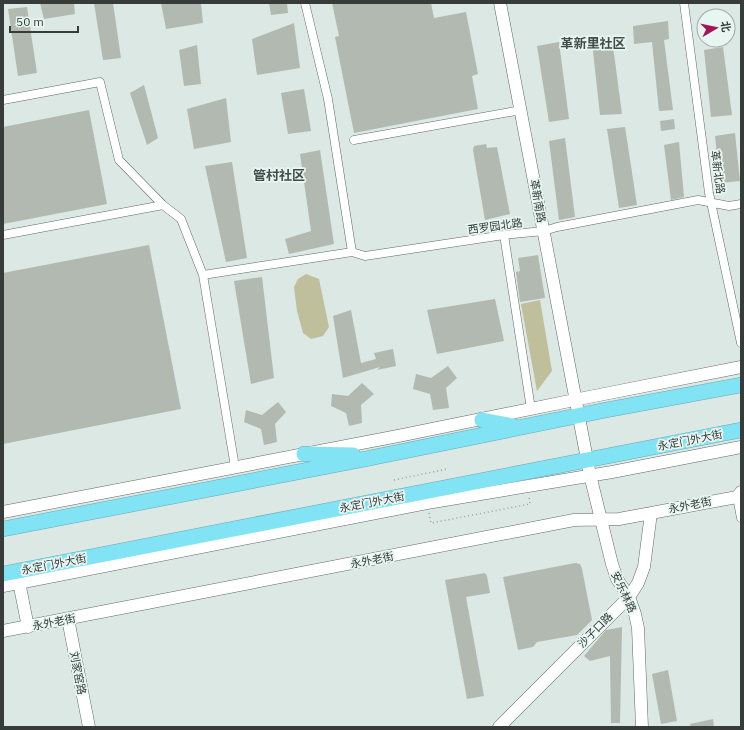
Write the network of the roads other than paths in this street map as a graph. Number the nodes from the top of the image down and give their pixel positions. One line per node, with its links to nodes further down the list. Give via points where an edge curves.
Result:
1 (305, 3): 13 (street, via 328,99)
2 (500, 3): 5 (street, 革新南路)
3 (684, 3): 7 (street, 革新北路)
4 (3, 100): 9 (street, via 100,82 119,160)
5 (521, 110): 6 (street); 10 (street, 革新南路)
6 (354, 140)
7 (711, 203): 8 (street, 西罗园北路, via 729,206); 10 (street, 西罗园北路, via 698,200); 15 (street, 革新北路)
8 (741, 204)
9 (163, 205): 11 (street); 14 (street, via 181,219)
10 (544, 231): 12 (street, 西罗园北路); 18 (street, 革新南路)
11 (3, 235)
12 (504, 235): 13 (street, 西罗园北路, via 365,256); 19 (street)
13 (352, 252): 14 (street, 西罗园北路)
14 (202, 275): 28 (street)
15 (741, 343)
16 (741, 367): 18 (street)
17 (741, 385): 20 (highway)
18 (576, 400): 19 (street); 20 (street, 革新南路)
19 (531, 409): 21 (street)
20 (579, 415): 22 (highway); 27 (street, 安乐林路)
21 (482, 420): 22 (highway); 25 (street)
22 (520, 427): 26 (highway)
23 (741, 430): 27 (highway, 永定门外大街)
24 (741, 447): 29 (street, 永定门外大街)
25 (304, 454): 26 (highway); 28 (street)
26 (382, 455): 35 (highway)
27 (587, 460): 29 (street, 安乐林路); 36 (highway, 永定门外大街)
28 (235, 467): 31 (street)
29 (590, 476): 34 (street, 安乐林路); 37 (street, 永定门外大街, via 427,503)
30 (740, 495): 32 (street, 永外老街); 33 (street)
31 (3, 512)
32 (652, 513): 34 (street, 永外老街, via 619,519); 39 (street, 沙子口路, via 644,567 638,583)
33 (741, 518)
34 (600, 519): 39 (street, 安乐林路, via 617,579); 40 (street, 永外老街, via 574,520)
35 (3, 529)
36 (3, 574)
37 (20, 582): 38 (street, 永定门外大街); 41 (street)
38 (3, 586)
39 (628, 597): 44 (street, 沙子口路); 45 (street, 安乐林路, via 638,628)
40 (68, 619): 41 (street, 永外老街); 43 (street, 刘家窑路)
41 (28, 627): 42 (street, 永外老街)
42 (3, 631)
43 (88, 727)
44 (499, 727)
45 (642, 727)

